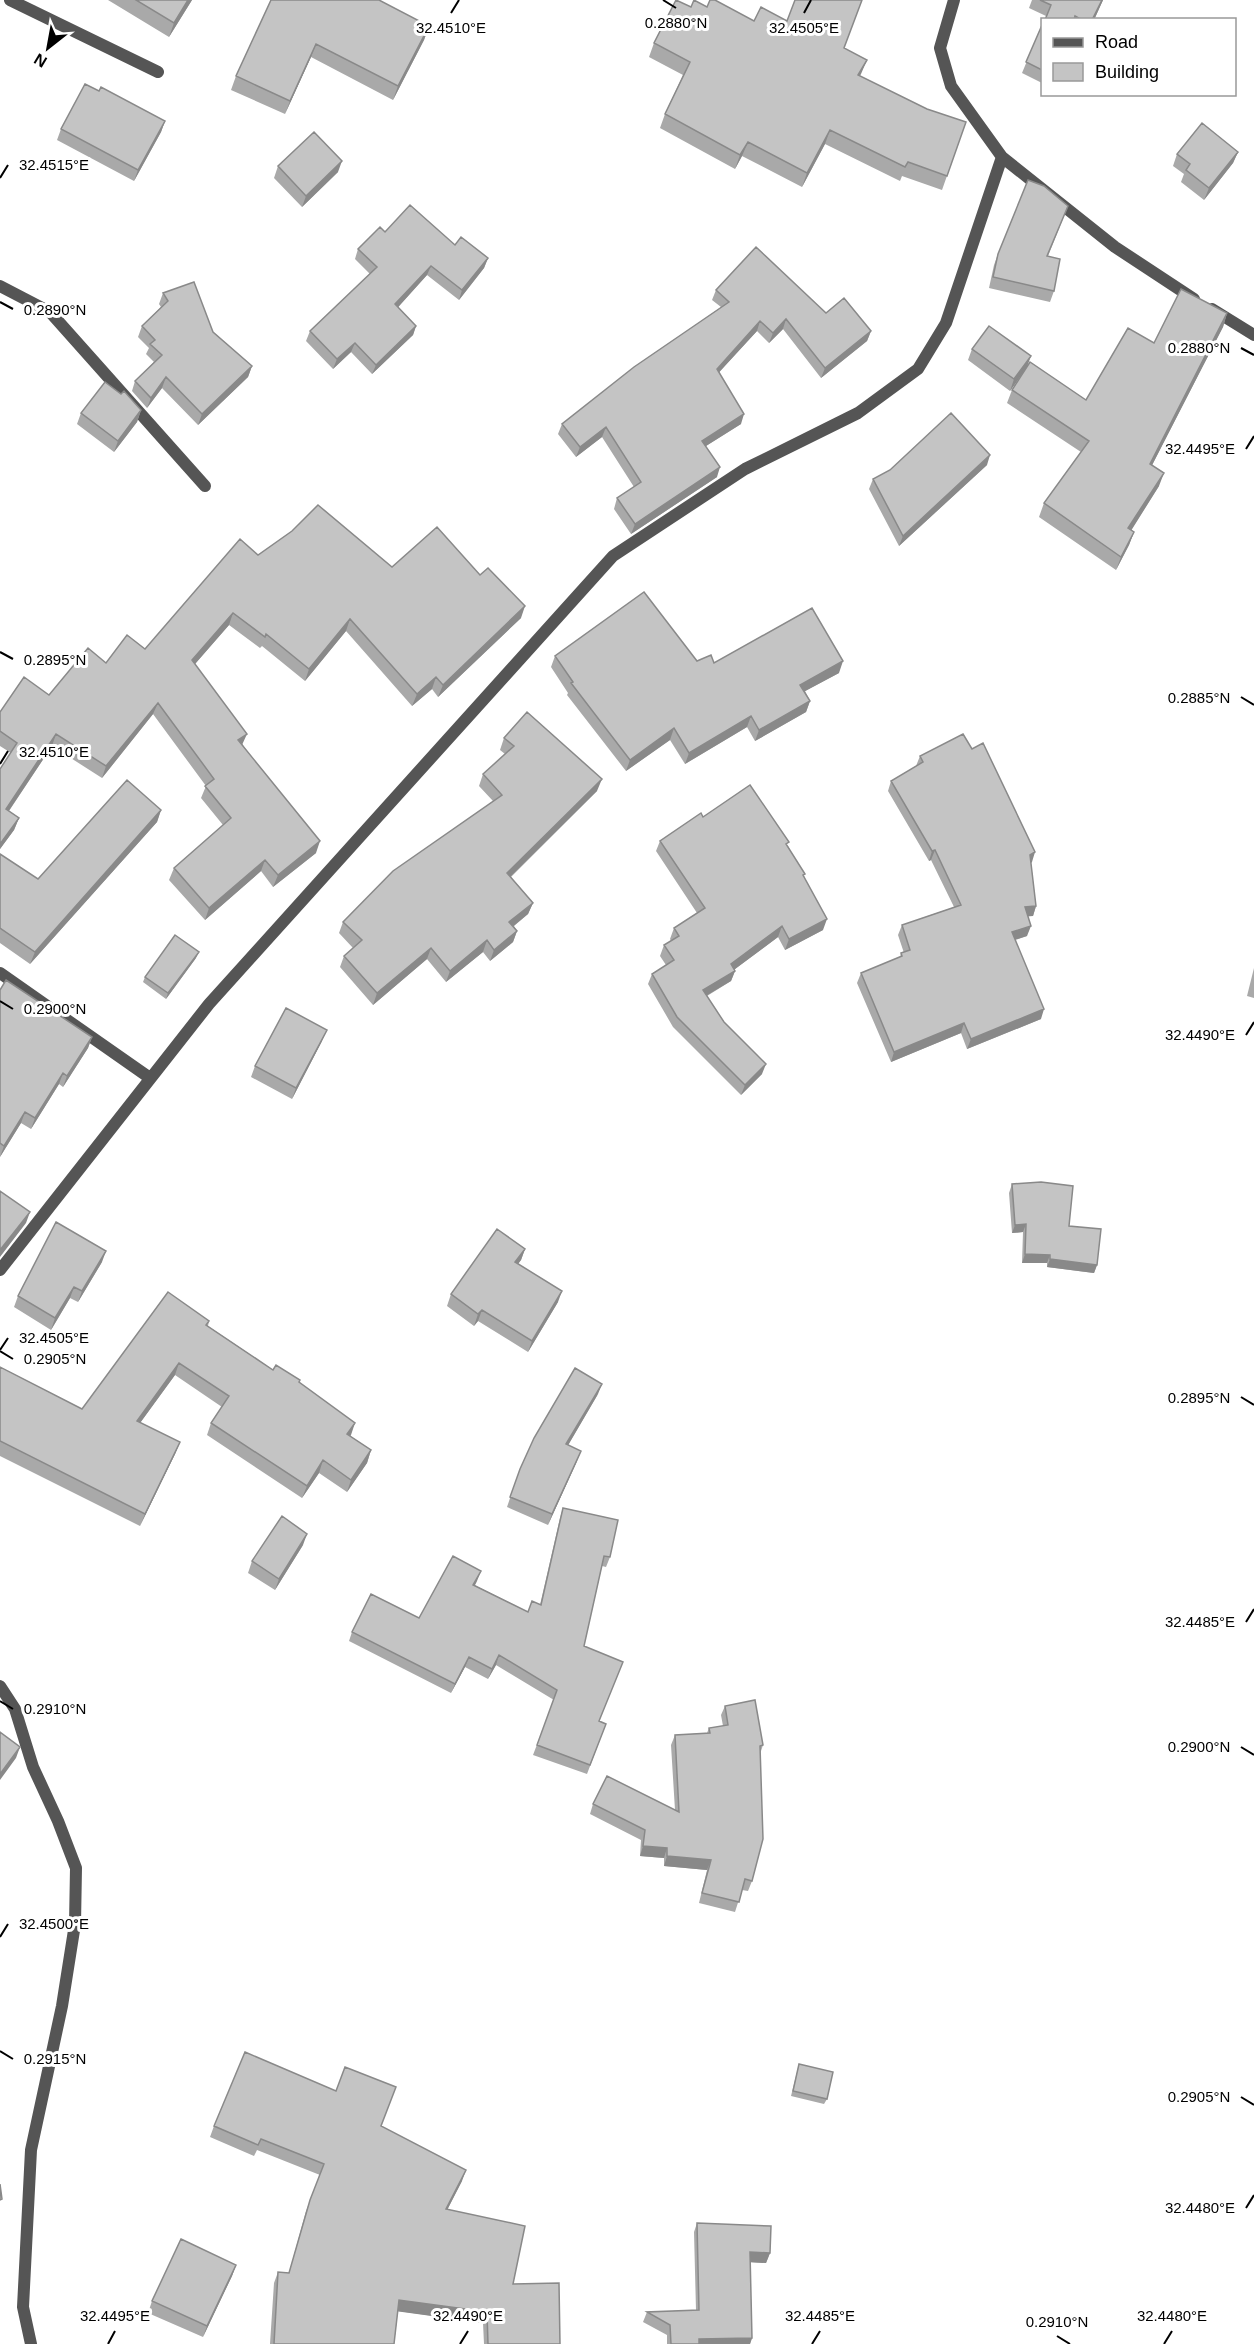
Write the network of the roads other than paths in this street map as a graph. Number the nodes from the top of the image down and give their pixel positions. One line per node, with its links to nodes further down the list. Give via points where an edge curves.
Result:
1 (10, 0): 3 (street)
2 (954, 0): 4 (street, via 940,48 951,87)
3 (158, 72)
4 (1002, 157): 6 (street, via 1115,247); 9 (street, via 946,323 918,369 858,414 745,469 613,556 210,1004)
5 (0, 286): 7 (street, via 50,312)
6 (1254, 335)
7 (205, 486)
8 (0, 973): 9 (street)
9 (150, 1078): 10 (street)
10 (0, 1270)
11 (0, 1686): 12 (street, via 15,1709 33,1767 76,1868 75,1924 64,1994 31,2150 23,2307)
12 (31, 2344)

